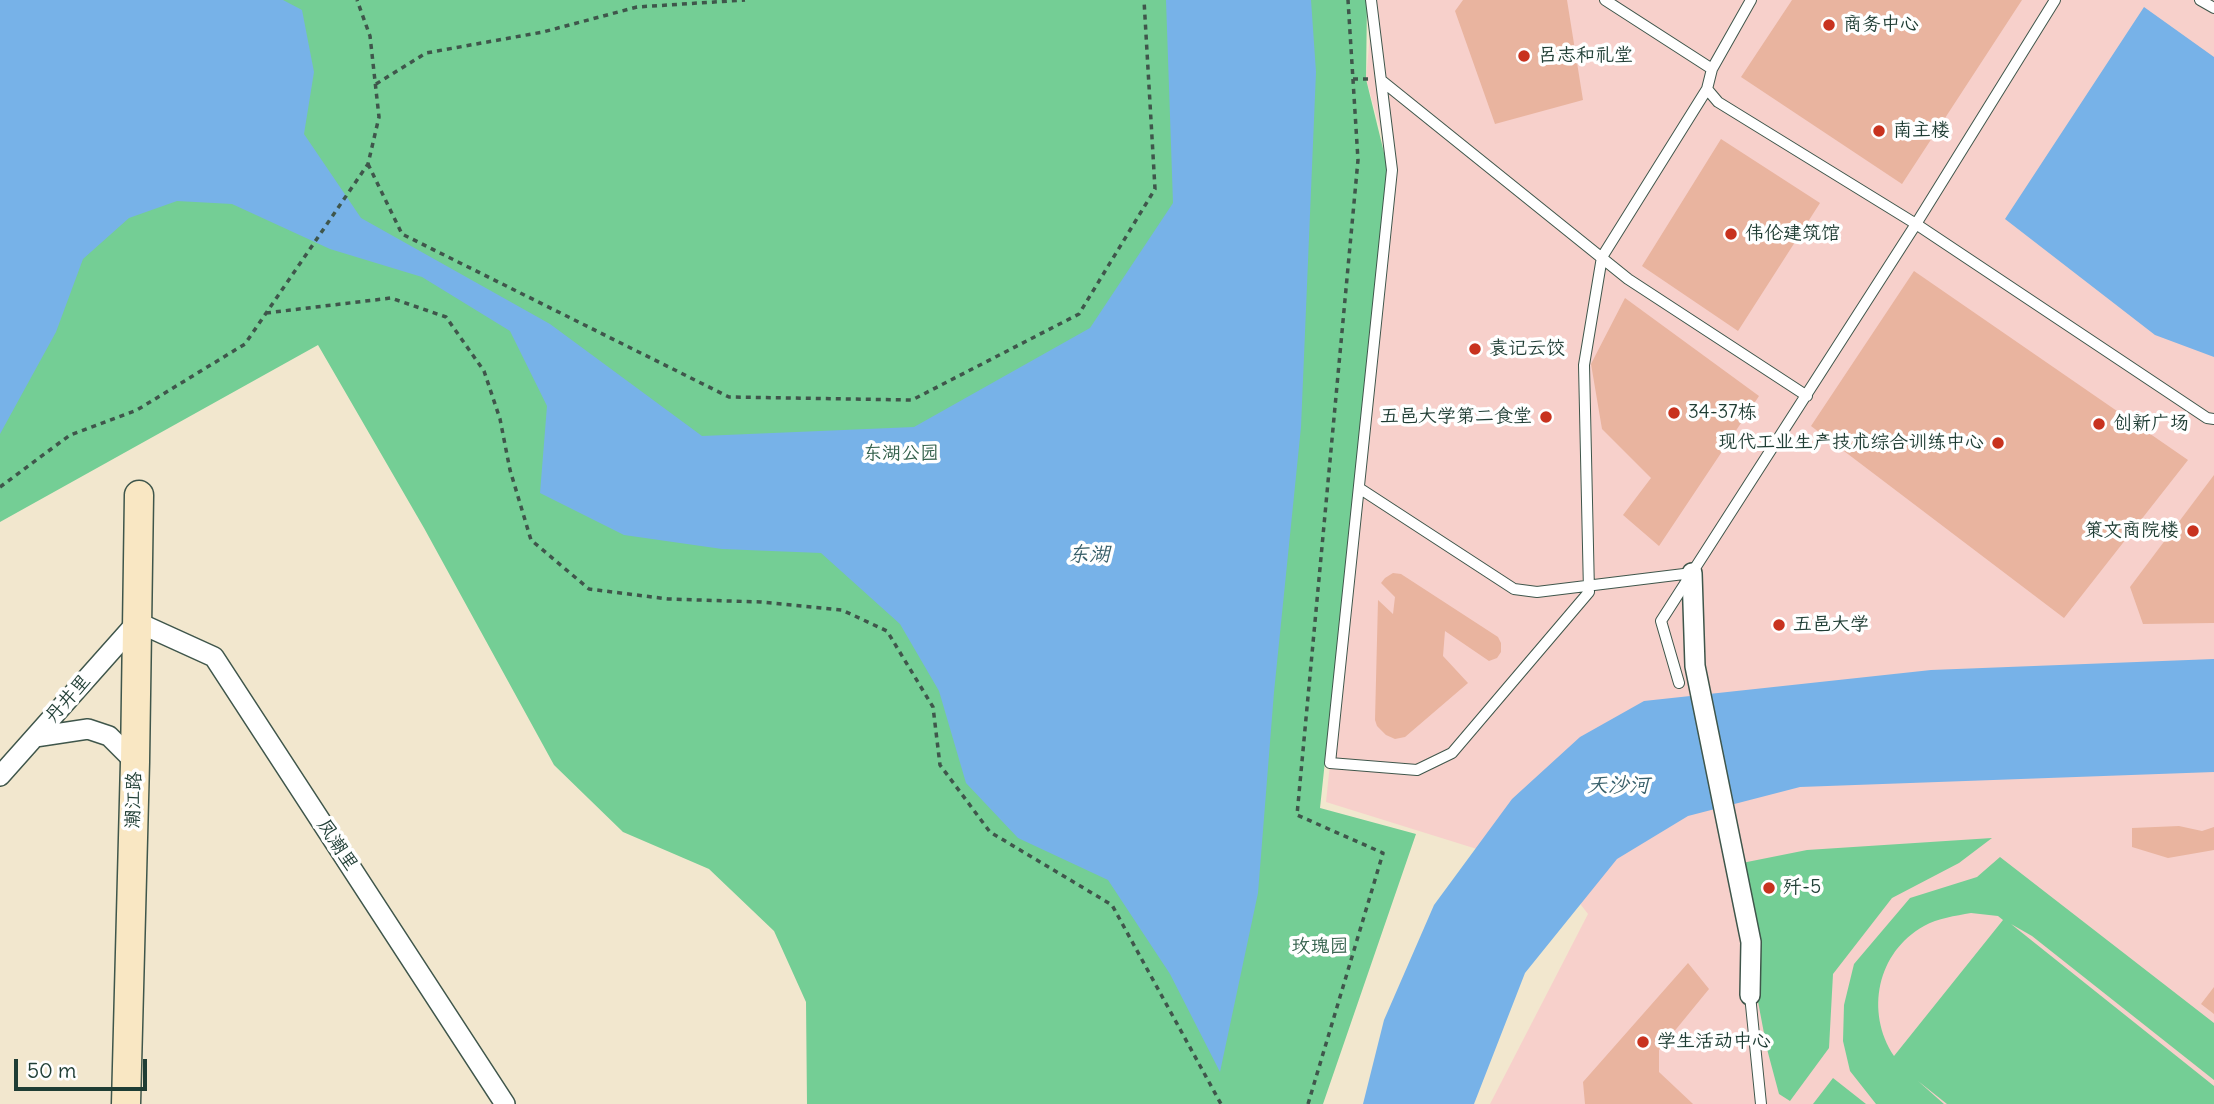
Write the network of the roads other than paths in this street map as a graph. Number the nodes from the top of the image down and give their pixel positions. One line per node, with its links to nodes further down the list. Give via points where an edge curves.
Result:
1 (1371, 0): 8 (lane)
2 (1605, 0): 7 (lane)
3 (1751, 0): 7 (lane)
4 (2055, 0): 10 (lane)
5 (2200, 0): 6 (lane)
6 (2214, 9)
7 (1712, 69): 9 (lane)
8 (1382, 81): 11 (lane); 14 (lane, via 1392,170)
9 (1707, 89): 10 (lane, via 1718,102); 11 (lane)
10 (1916, 224): 12 (lane); 13 (lane)
11 (1602, 257): 12 (lane, via 1628,279); 17 (lane, via 1584,365)
12 (1807, 396): 16 (lane)
13 (2214, 419)
14 (1359, 488): 17 (lane, via 1514,589 1537,592); 17 (lane, via 1330,763 1417,770 1452,753 1589,592)
15 (139, 495): 18 (street, 潮江路)
16 (1692, 573): 17 (lane); 19 (lane, via 1661,621); 23 (street, via 1695,666 1751,942)
17 (1589, 585)
18 (137, 622): 20 (street, 丹井里); 21 (street, 潮江路); 25 (street, 凤潮里, via 214,657)
19 (1679, 683)
20 (35, 737): 21 (street, via 88,729 109,737); 22 (street, 丹井里)
21 (135, 762): 24 (street, 潮江路)
22 (0, 776)
23 (1750, 995): 26 (lane)
24 (126, 1104)
25 (505, 1104)
26 (1761, 1104)

